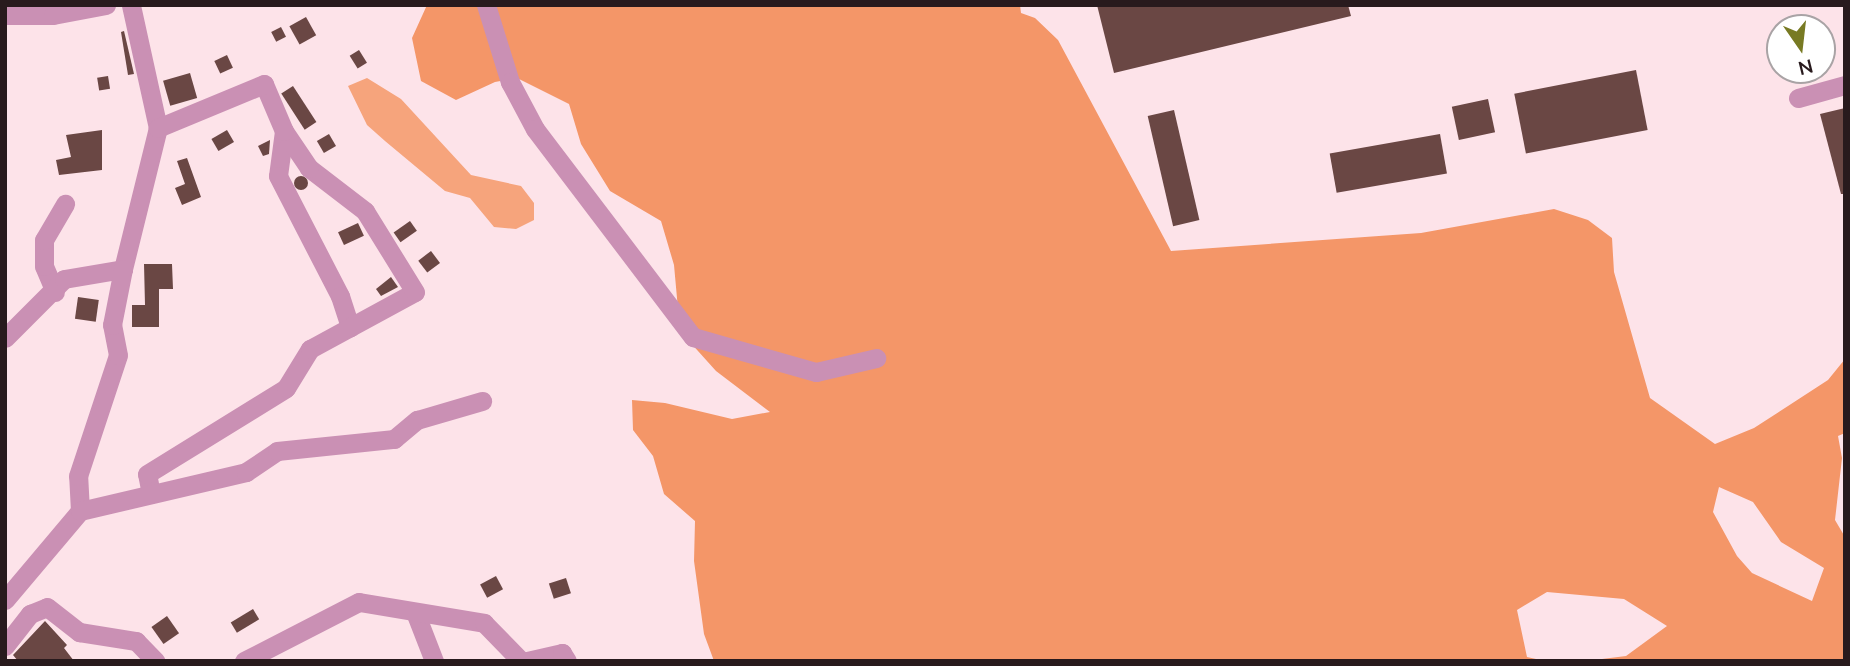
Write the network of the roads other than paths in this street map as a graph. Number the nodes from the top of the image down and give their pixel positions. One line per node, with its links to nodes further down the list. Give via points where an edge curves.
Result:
1 (105, 5): 4 (street, via 53,15)
2 (131, 5): 7 (street)
3 (486, 5): 14 (street, via 510,82 535,129 693,337 816,372)
4 (5, 15)
5 (1845, 85): 6 (street)
6 (1798, 98)
7 (158, 128): 8 (street, via 264,84); 10 (street)
8 (284, 131): 12 (street, via 278,176 340,296); 12 (street, via 309,168 365,211 415,292)
9 (65, 204): 11 (street, via 44,240 44,266)
10 (123, 270): 11 (street, via 64,279); 17 (street, via 112,324 118,355 78,476)
11 (55, 292): 13 (street)
12 (349, 327): 16 (street, via 310,349 286,388 147,474)
13 (5, 338)
14 (876, 358)
15 (482, 401): 16 (street, via 417,420 394,439 277,451 246,472)
16 (151, 494): 17 (street)
17 (80, 511): 18 (street)
18 (5, 600)
19 (415, 612): 22 (street, via 359,602); 23 (street); 24 (street, via 484,623)
20 (5, 646): 21 (street, via 30,614 47,607 79,632 136,641)
21 (155, 661)
22 (244, 661)
23 (434, 661)
24 (521, 661)
25 (527, 661): 26 (street, via 562,653)
26 (567, 661)

